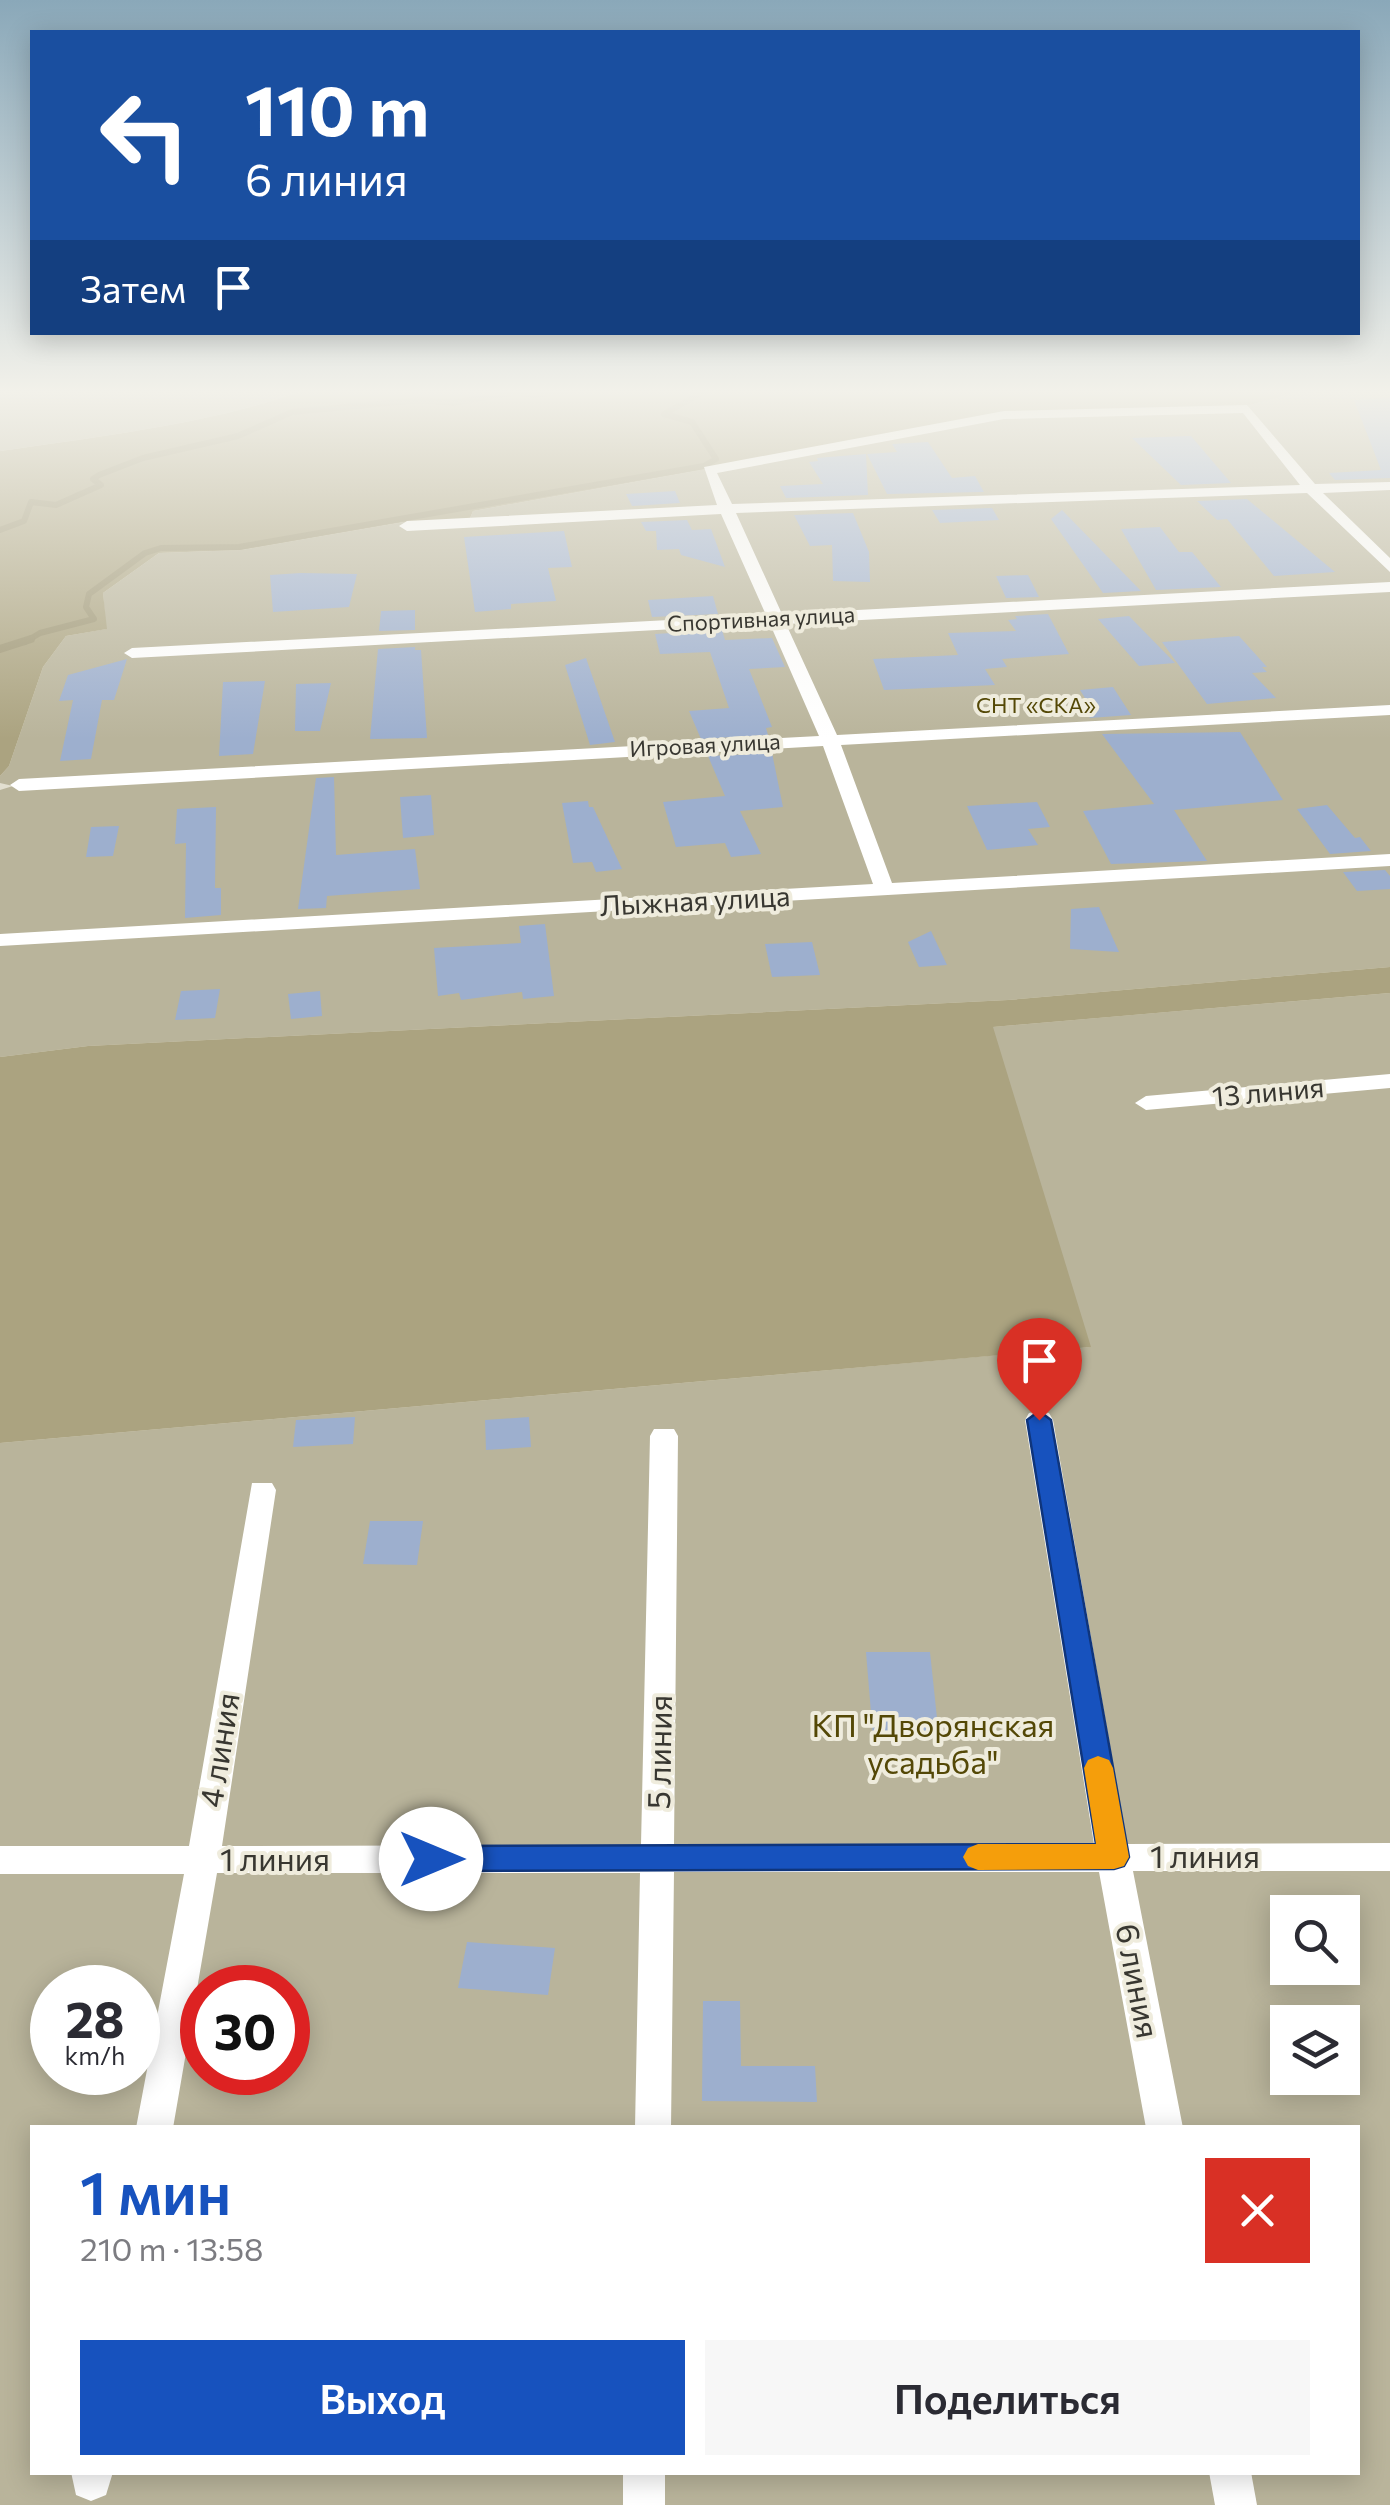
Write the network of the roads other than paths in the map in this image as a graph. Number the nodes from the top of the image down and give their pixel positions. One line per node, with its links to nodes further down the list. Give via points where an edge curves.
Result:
1 (726, 505): 4 (street)
2 (842, 505): 4 (street)
3 (1328, 505): 6 (street)
4 (728, 509): 5 (street); 8 (street)
5 (407, 526)
6 (1390, 567)
7 (1390, 586): 8 (street, Спортивная улица)
8 (778, 618): 9 (street, Спортивная улица); 11 (street)
9 (132, 653)
10 (1390, 710): 11 (street, Игровая улица)
11 (829, 738): 12 (street, Игровая улица); 14 (street)
12 (19, 785)
13 (1390, 860): 14 (street, Лыжная улица)
14 (885, 890): 15 (street, Лыжная улица)
15 (0, 940)
16 (1390, 1081): 17 (street, 13 линия)
17 (1146, 1104)
18 (1039, 1420): 21 (street, 6 линия)
19 (664, 1436): 23 (street, 5 линия)
20 (262, 1490): 25 (street, 4 линия)
21 (1114, 1857): 22 (street, 1 линия); 23 (street, 1 линия); 28 (street, 6 линия)
22 (1390, 1857)
23 (659, 1858): 25 (street, 1 линия); 27 (street, 5 линия)
24 (0, 1860): 25 (street, 1 линия)
25 (203, 1860): 26 (street, 4 линия)
26 (155, 2125)
27 (653, 2125)
28 (1164, 2125)
29 (644, 2475): 31 (street)
30 (1231, 2475): 32 (street)
31 (644, 2505)
32 (1236, 2505)

